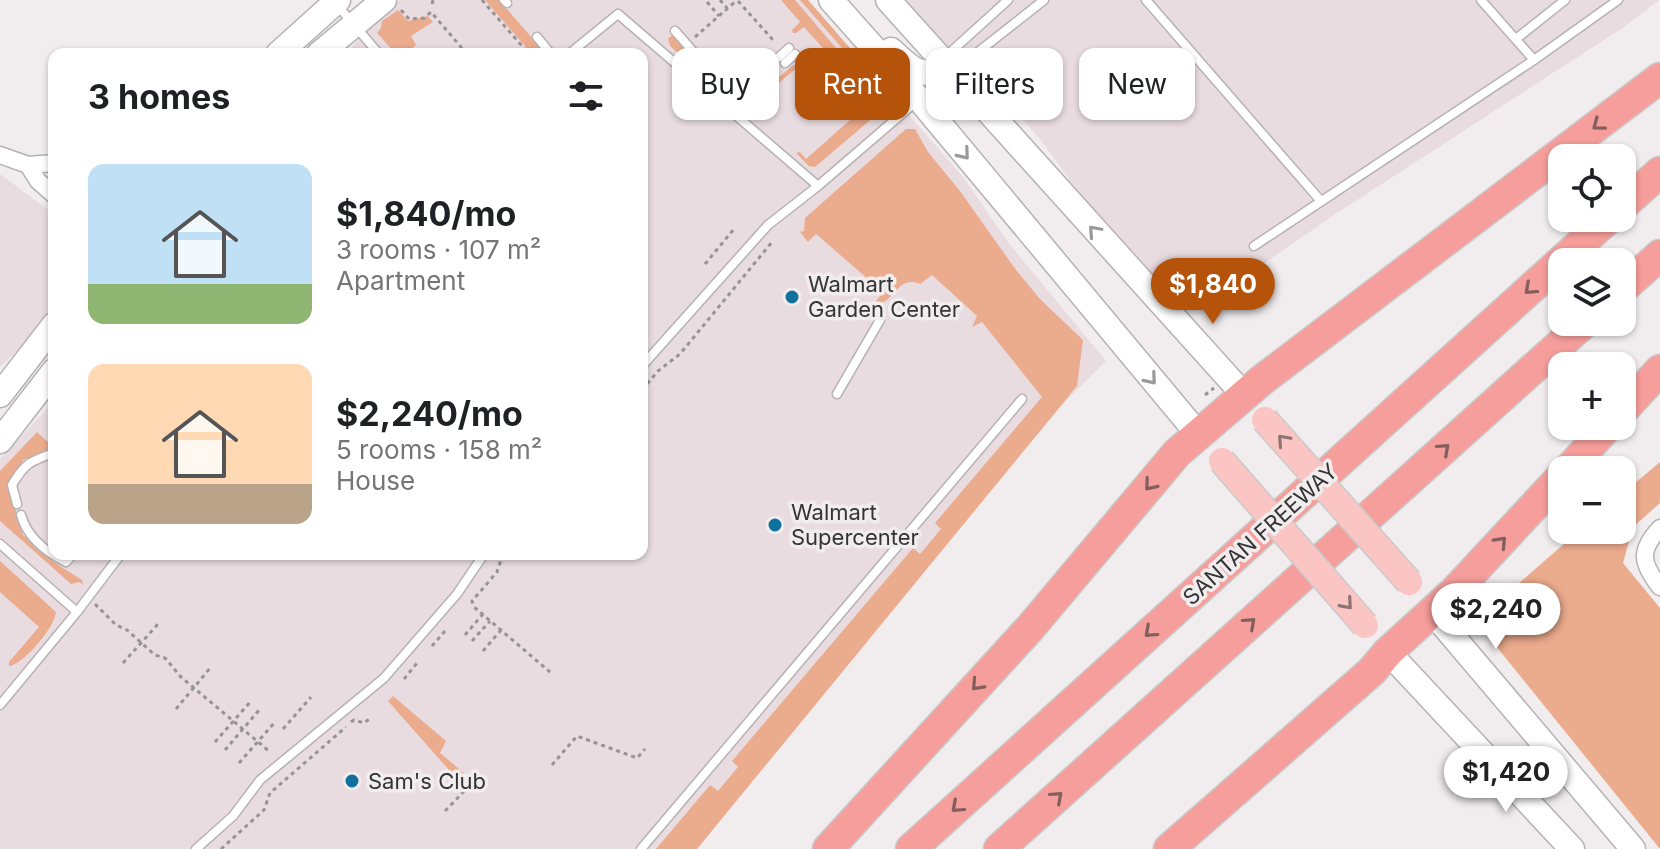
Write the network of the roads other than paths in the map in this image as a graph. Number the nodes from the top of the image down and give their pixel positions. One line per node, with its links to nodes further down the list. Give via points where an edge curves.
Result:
1 (888, 0): 21 (main road)
2 (1008, 0): 22 (lane)
3 (1044, 0): 23 (lane)
4 (1146, 0): 38 (lane)
5 (1481, 0): 14 (lane)
6 (1565, 0): 14 (lane)
7 (1618, 0): 26 (lane)
8 (336, 1): 11 (lane); 15 (main road)
9 (391, 4): 11 (main road)
10 (835, 5): 27 (main road, via 867,25 912,69); 29 (main road)
11 (354, 25): 16 (main road); 17 (lane)
12 (675, 31): 20 (lane)
13 (537, 37): 18 (lane)
14 (1516, 39): 26 (lane)
15 (285, 48)
16 (326, 48)
17 (374, 48)
18 (546, 48)
19 (576, 48): 35 (lane, via 618,14)
20 (691, 48)
21 (931, 48)
22 (964, 48)
23 (973, 48)
24 (792, 51): 25 (lane)
25 (782, 60)
26 (1534, 60): 38 (lane)
27 (926, 74)
28 (1660, 78): 49 (highway, one-way to 49)
29 (919, 99): 35 (lane); 55 (main road, one-way to 55)
30 (994, 120): 49 (main road, one-way to 30)
31 (0, 155): 33 (street)
32 (48, 163): 33 (street)
33 (28, 165): 36 (street)
34 (1660, 172): 37 (highway)
35 (818, 186): 46 (lane, via 768,225)
36 (48, 190)
37 (1636, 193)
38 (1320, 200): 40 (lane)
39 (1594, 232): 79 (highway, SANTAN FREEWAY, one-way to 79)
40 (1254, 246)
41 (1660, 255): 42 (highway)
42 (1636, 276)
43 (880, 320): 50 (lane)
44 (48, 333): 51 (main road)
45 (1569, 336): 80 (highway, one-way to 45)
46 (648, 359)
47 (1660, 370): 52 (highway)
48 (48, 379): 57 (main road)
49 (1231, 391): 55 (highway)
50 (837, 394)
51 (0, 395)
52 (1636, 396)
53 (1022, 399): 77 (lane)
54 (1265, 420): 69 (main road, one-way to 54, bridge)
55 (1198, 434): 78 (highway, one-way to 78)
56 (1595, 440): 59 (highway)
57 (0, 441)
58 (48, 455): 62 (lane, via 23,466 12,485)
59 (1581, 456)
60 (1222, 461): 73 (main road, one-way to 73, bridge)
61 (1548, 491): 72 (highway, one-way to 61)
62 (17, 504)
63 (21, 515): 66 (lane, via 25,531)
64 (1660, 528): 70 (street, via 1644,552 1647,571)
65 (0, 544): 71 (lane)
66 (48, 550)
67 (116, 560): 71 (lane)
68 (480, 560): 76 (lane, via 384,678 260,780 233,816)
69 (1409, 582)
70 (1660, 587)
71 (77, 612): 75 (lane)
72 (1433, 613): 74 (highway); 83 (main road)
73 (1365, 625)
74 (1388, 652): 81 (highway); 82 (main road)
75 (0, 705)
76 (196, 849)
77 (641, 849)
78 (828, 849)
79 (911, 849)
80 (999, 849)
81 (1169, 849)
82 (1572, 849)
83 (1633, 849)

